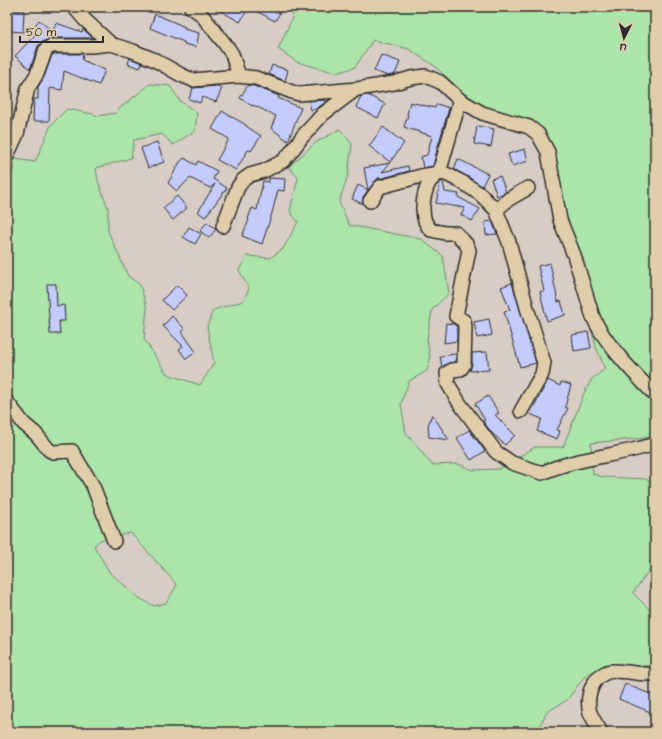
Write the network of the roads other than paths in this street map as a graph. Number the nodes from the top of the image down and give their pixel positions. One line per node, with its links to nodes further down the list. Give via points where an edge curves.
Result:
1 (74, 7): 3 (street, via 84,20)
2 (191, 7): 4 (street, via 201,14 229,49)
3 (111, 44): 4 (street, via 155,60 171,71 193,80); 7 (street, via 52,46 46,49 37,74 28,88 17,134)
4 (238, 76): 5 (street, via 256,78 299,94)
5 (357, 89): 6 (street, via 426,76 440,82); 12 (street, via 323,114 283,161 243,180)
6 (460, 100): 8 (street); 13 (street, via 487,116 528,127 538,134 548,152 560,220 597,327)
7 (7, 156)
8 (439, 173): 10 (street, via 380,187); 11 (street, via 462,182 480,194); 16 (street, via 426,187 423,219 431,230 456,233 469,250 456,316 464,321 465,327 464,364 461,369 447,373 448,384 496,452 512,463 542,473 588,458)
9 (528, 188): 11 (street)
10 (370, 201)
11 (496, 210): 15 (street, via 509,242 544,363 542,374)
12 (223, 226)
13 (655, 395)
14 (7, 402): 17 (street, via 20,420 49,450 72,451 92,486)
15 (521, 411)
16 (655, 444)
17 (114, 541)
18 (655, 674): 19 (street, via 615,671 607,672 594,681 590,689 590,712)
19 (601, 732)

